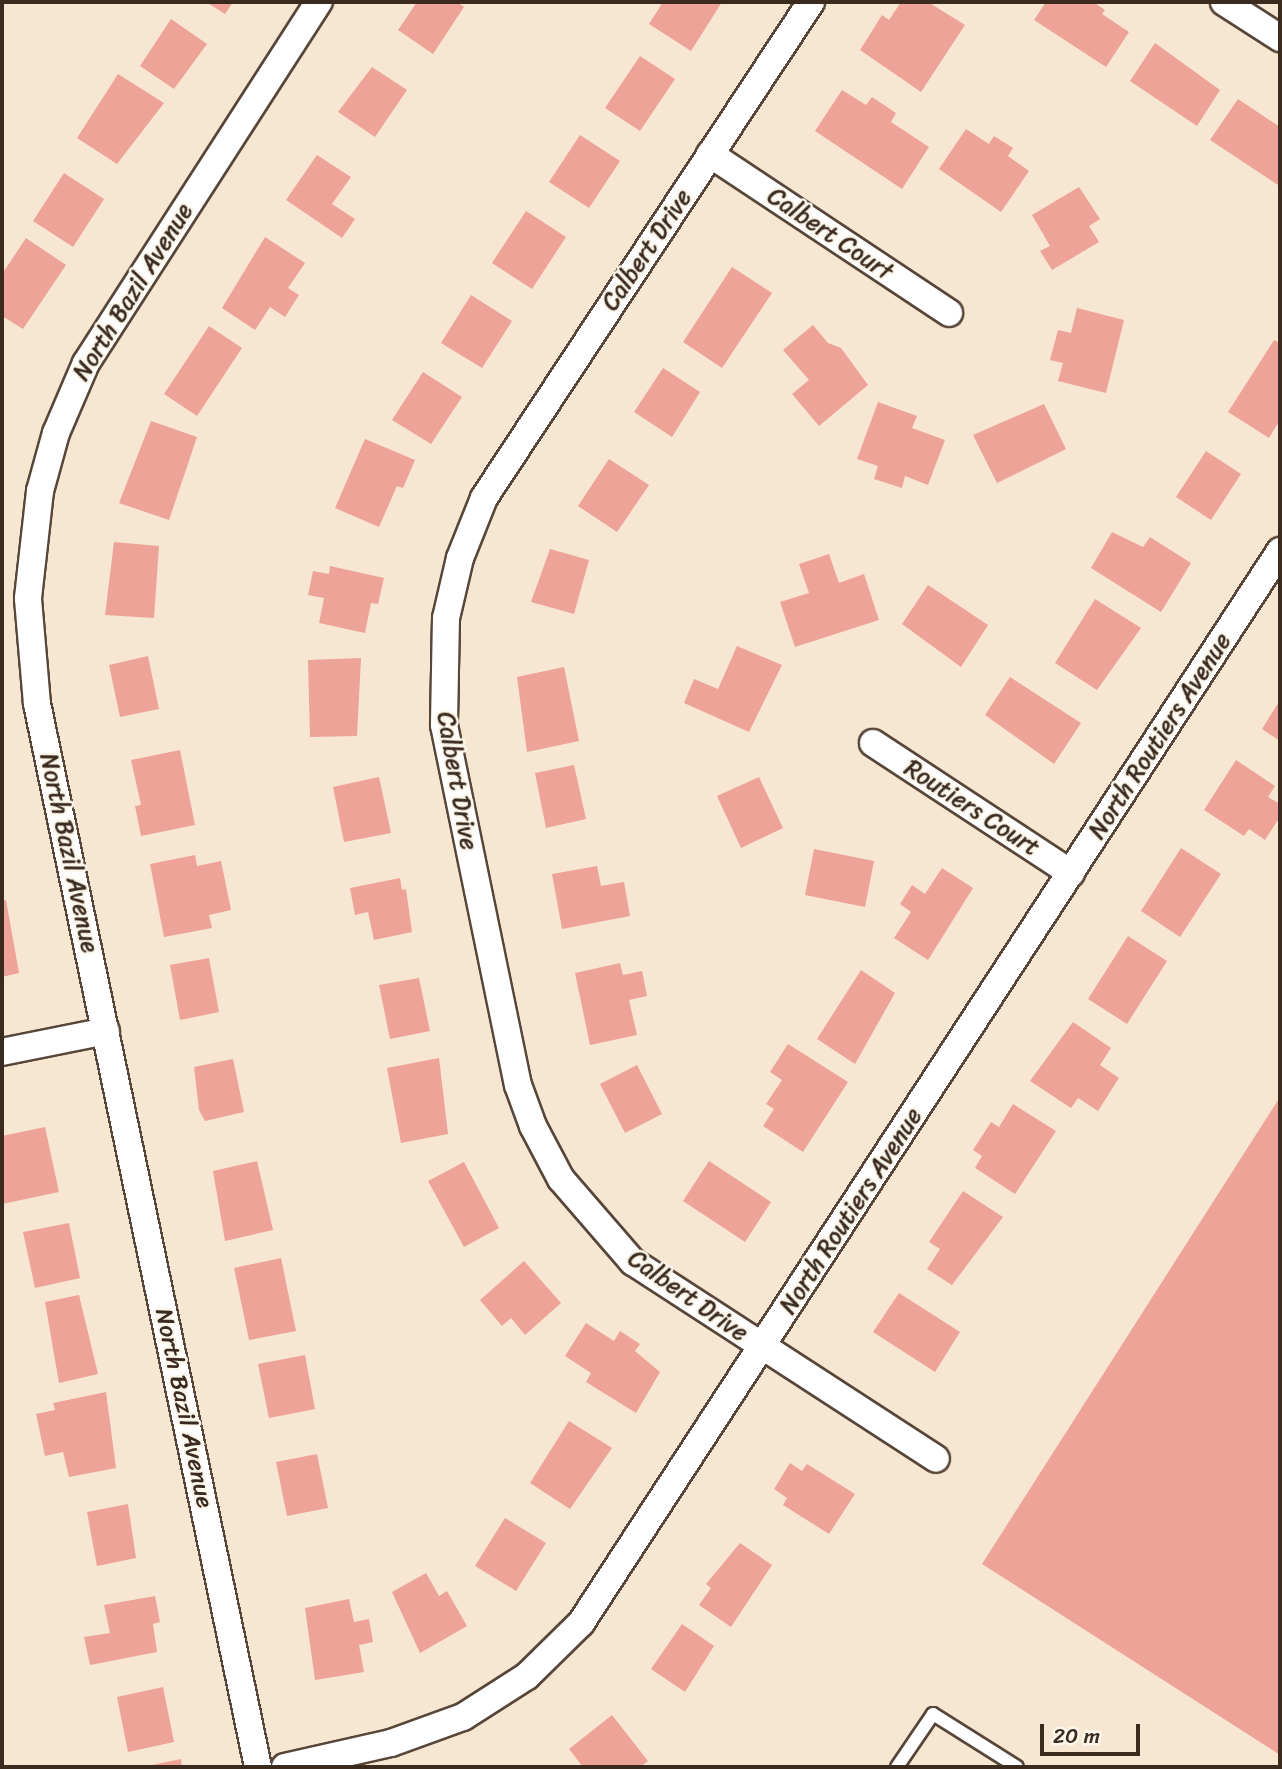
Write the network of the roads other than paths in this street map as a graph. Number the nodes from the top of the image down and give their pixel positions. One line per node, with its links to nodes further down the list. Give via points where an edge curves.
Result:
1 (319, 2): 10 (street, North Bazil Avenue, via 94,347 63,414 40,491 28,598 32,674)
2 (811, 2): 5 (street, Calbert Drive)
3 (1224, 2): 4 (street)
4 (1280, 38)
5 (710, 154): 6 (street, Calbert Court); 12 (street, Calbert Drive, via 484,498 460,558 446,618 442,694 449,756 506,1034 533,1126 561,1178 625,1255)
6 (949, 313)
7 (1280, 551): 9 (street, North Routiers Avenue)
8 (873, 743): 9 (street, Routiers Court)
9 (1071, 873): 12 (street, North Routiers Avenue)
10 (106, 1031): 11 (street); 14 (street, North Bazil Avenue)
11 (2, 1052)
12 (763, 1348): 13 (street, Calbert Drive); 15 (street, North Routiers Avenue, via 600,1597 539,1666 490,1702 436,1728)
13 (936, 1459)
14 (258, 1767)
15 (285, 1767)
16 (897, 1767): 17 (lane, via 933,1714)
17 (1017, 1767)

